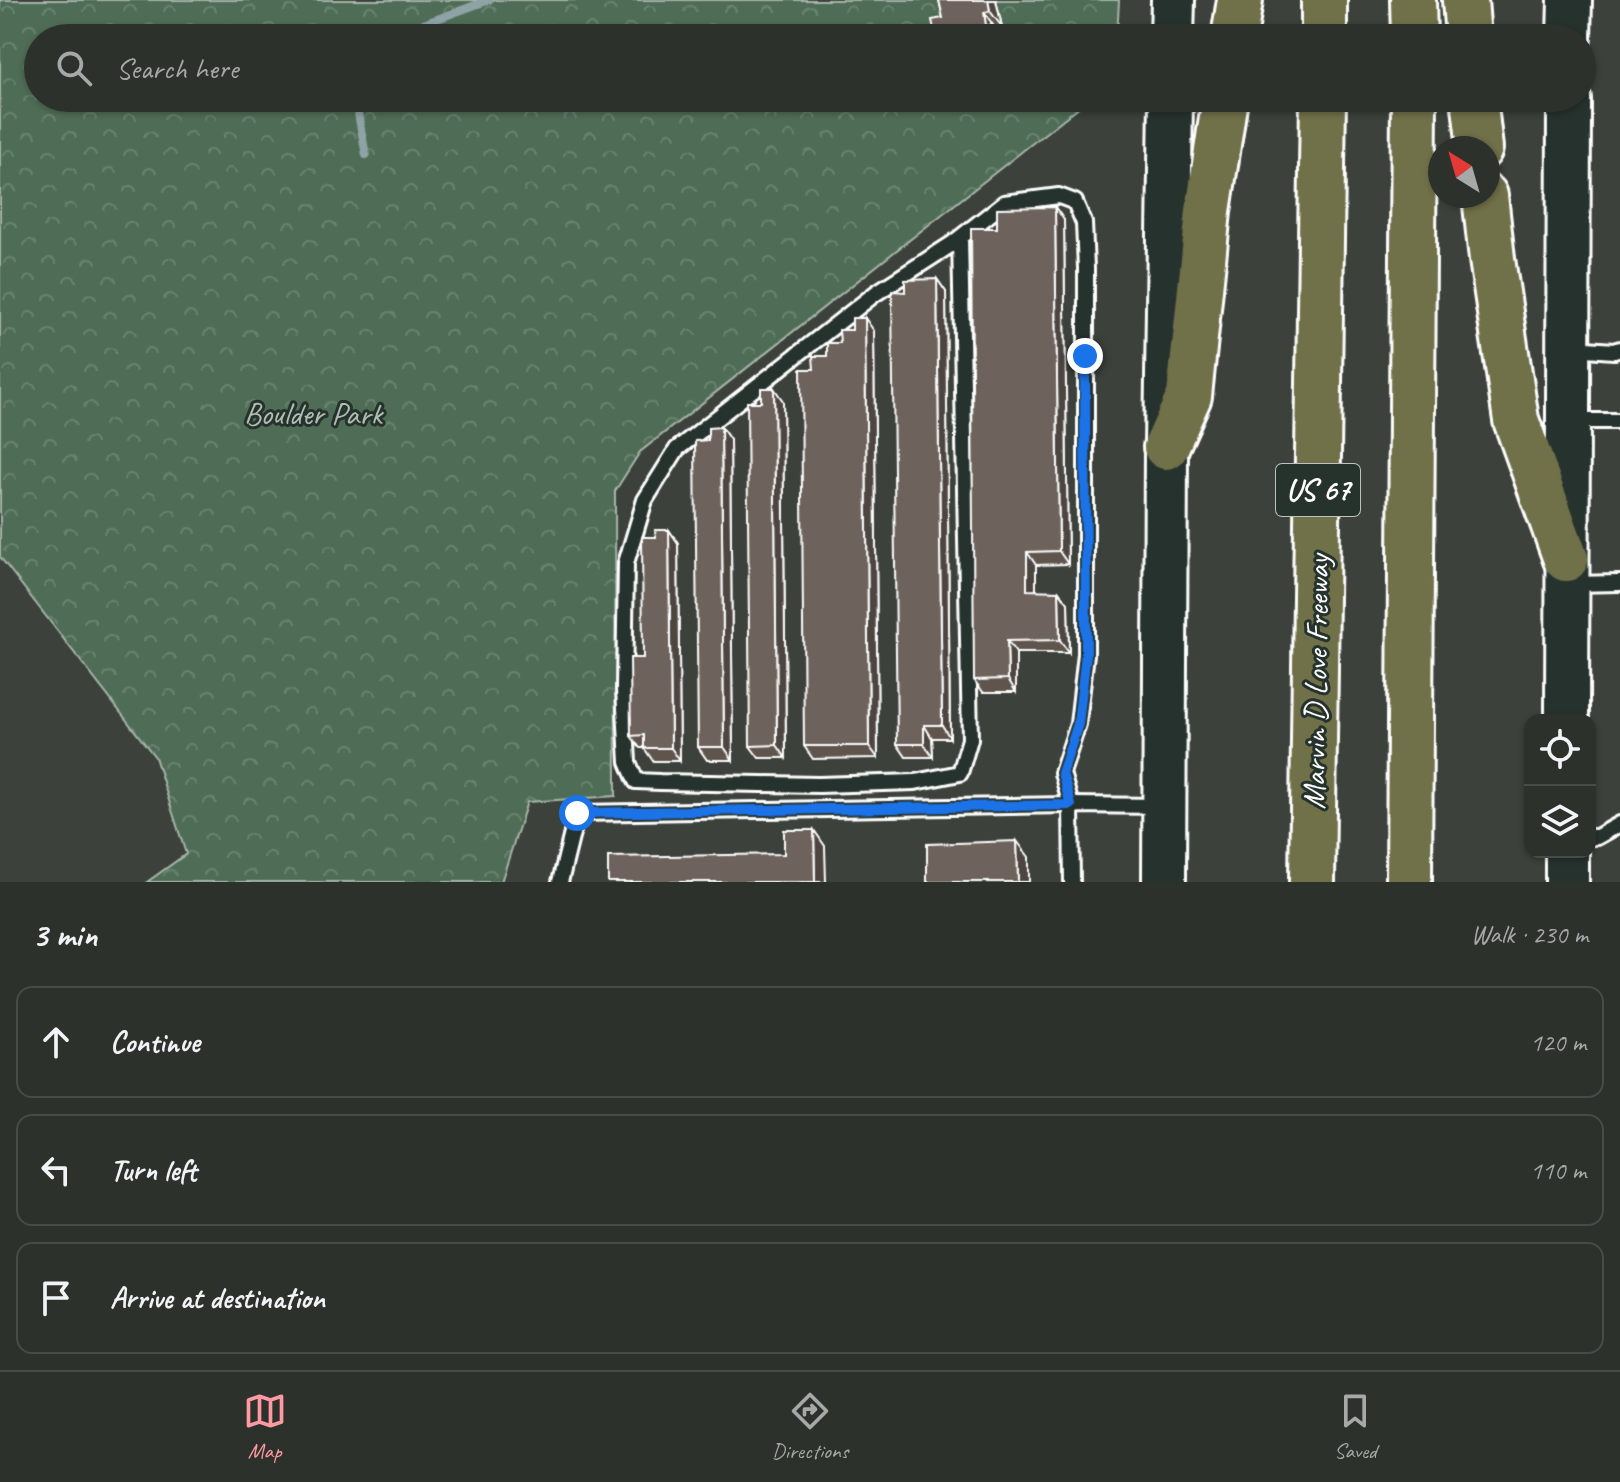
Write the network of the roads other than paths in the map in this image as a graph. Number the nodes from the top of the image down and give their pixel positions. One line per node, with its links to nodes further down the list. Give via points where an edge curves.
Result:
1 (1173, 0): 7 (main road)
2 (1240, 0): 8 (highway)
3 (1324, 0): 9 (highway)
4 (1413, 0): 10 (highway)
5 (1465, 0): 11 (highway)
6 (1570, 0): 12 (main road)
7 (1172, 24)
8 (1236, 24)
9 (1324, 24)
10 (1414, 24)
11 (1467, 24)
12 (1569, 24)
13 (1171, 112): 26 (main road)
14 (1223, 112): 26 (highway, via 1189,396)
15 (1323, 112): 38 (highway, Marvin D Love Freeway / US 67)
16 (1414, 112): 39 (highway)
17 (1476, 112): 19 (highway)
18 (1569, 112): 22 (main road)
19 (1479, 136)
20 (1486, 208): 27 (highway, via 1516,420)
21 (960, 238): 21 (lane, via 876,293 677,449 645,500 626,563 624,689 628,762 636,781 819,785 915,782 960,773 970,739); 30 (lane, via 1004,203 1059,196 1075,202 1084,223 1086,654 1078,724 1062,773)
22 (1567, 348): 23 (lane); 24 (main road)
23 (1620, 349)
24 (1567, 420): 25 (lane); 27 (main road)
25 (1620, 421)
26 (1166, 447): 31 (main road)
27 (1566, 571): 28 (lane); 29 (main road)
28 (1620, 583)
29 (1567, 714)
30 (1071, 805): 31 (lane); 35 (lane, via 577,813); 36 (lane)
31 (1164, 806): 37 (main road)
32 (1620, 824): 33 (lane)
33 (1596, 837)
34 (1567, 858): 40 (main road)
35 (560, 882)
36 (1072, 882)
37 (1164, 882)
38 (1312, 882)
39 (1409, 882)
40 (1567, 882)

